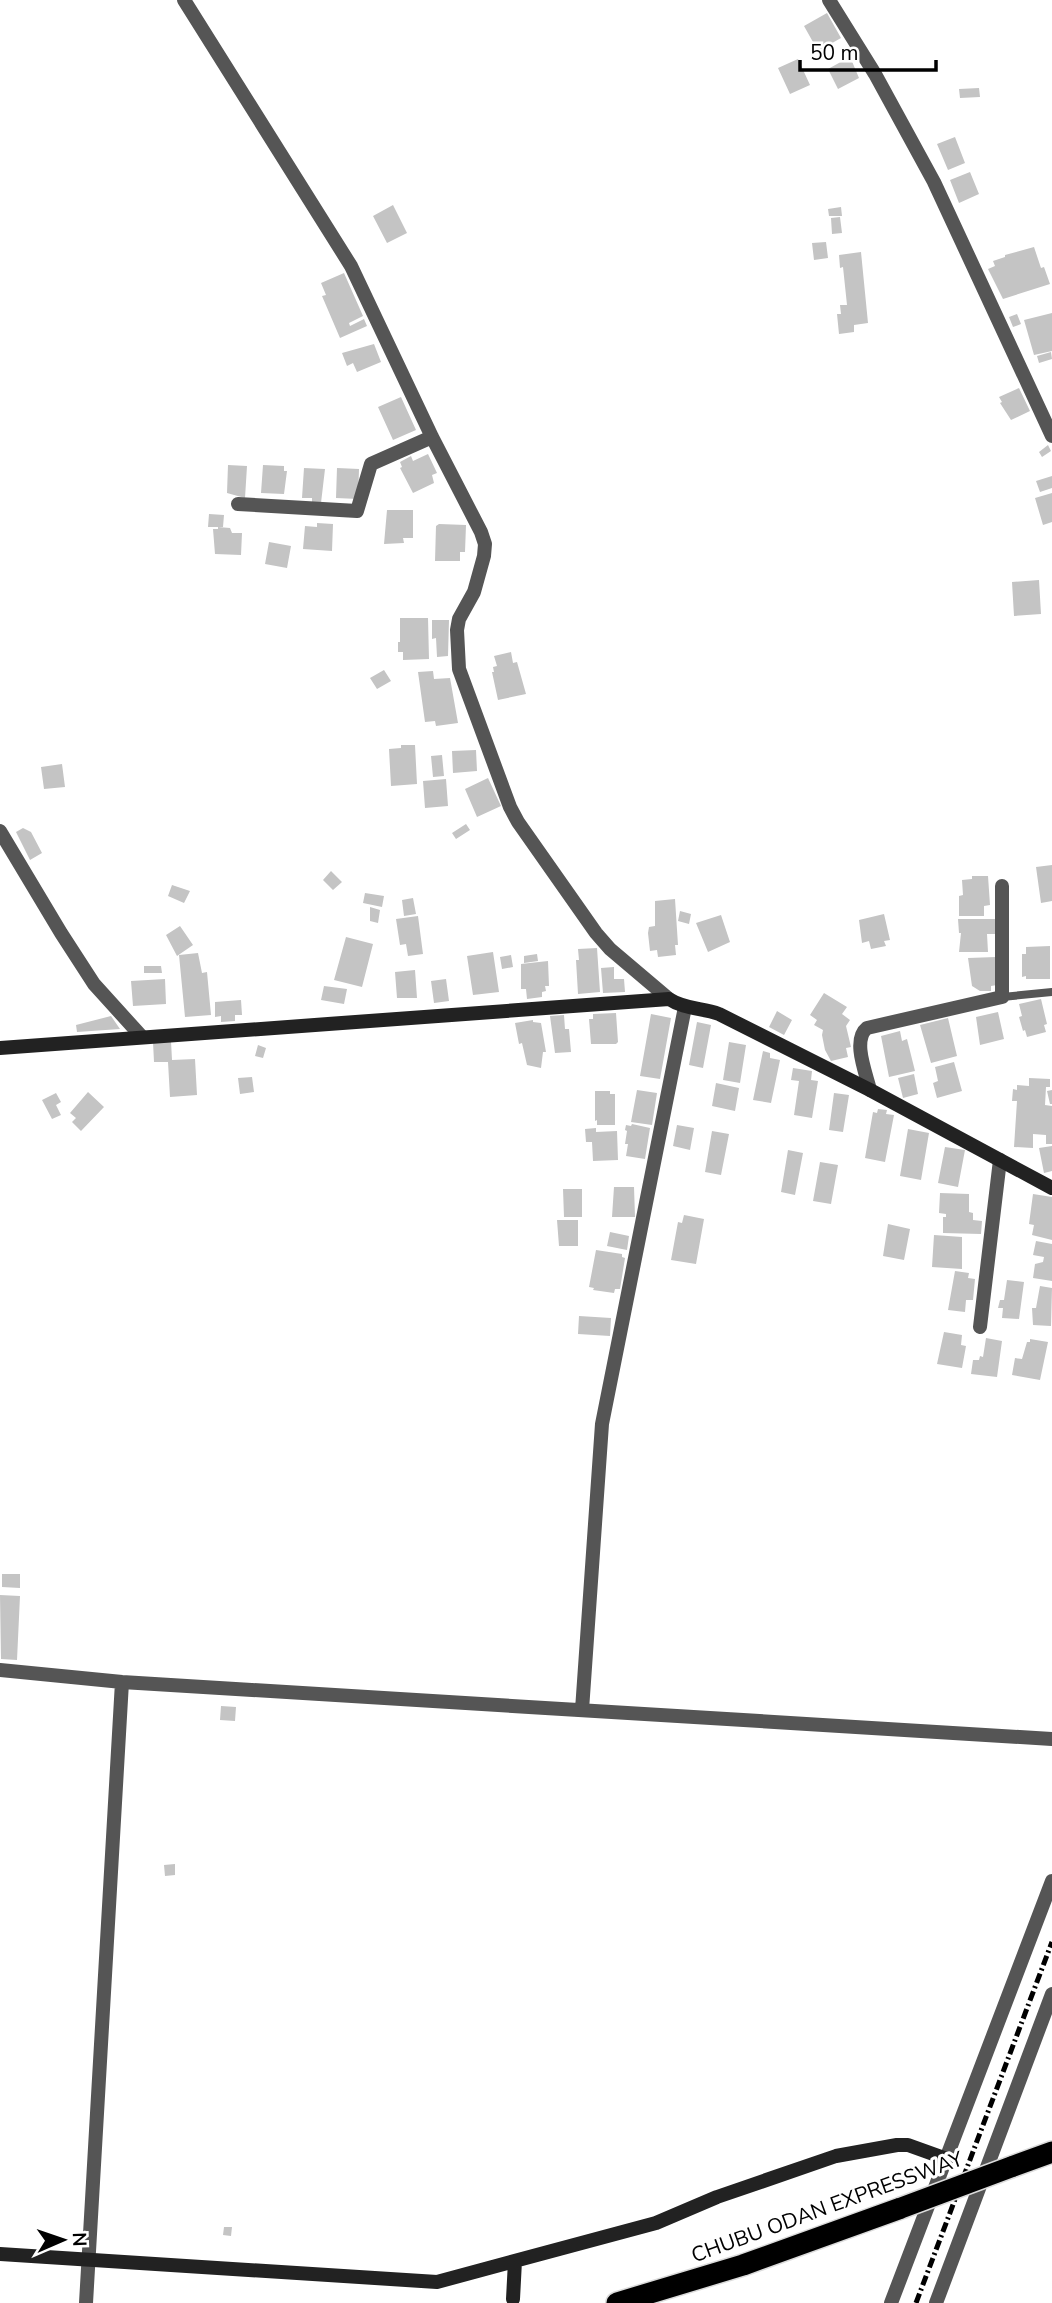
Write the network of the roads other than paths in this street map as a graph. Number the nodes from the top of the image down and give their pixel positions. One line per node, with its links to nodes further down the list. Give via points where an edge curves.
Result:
1 (184, 0): 4 (street, via 351,266)
2 (829, 0): 3 (street, via 934,182)
3 (1052, 436)
4 (432, 438): 5 (street, via 371,464 357,511); 10 (street, via 485,544 474,593 459,619 457,656 510,807 596,933)
5 (238, 504)
6 (0, 831): 12 (street, via 94,984)
7 (1003, 886): 9 (street)
8 (1052, 992): 9 (lane)
9 (1002, 997): 14 (street, via 867,1028 859,1041)
10 (669, 999): 11 (street); 12 (street)
11 (685, 1007): 14 (street, via 719,1014); 20 (street, via 602,1424)
12 (142, 1037): 13 (street)
13 (0, 1048)
14 (870, 1090): 15 (street)
15 (1000, 1160): 16 (street); 17 (street)
16 (1052, 1188)
17 (981, 1327)
18 (0, 1670): 19 (street)
19 (122, 1682): 20 (street); 27 (street)
20 (582, 1710): 21 (street)
21 (1052, 1740)
22 (1052, 1881): 25 (street)
23 (1052, 1994): 33 (street)
24 (1052, 2152): 31 (highway, CHUBU ODAN EXPRESSWAY, bridge, via 743,2265)
25 (947, 2159): 28 (street, via 908,2145 836,2156 717,2197 656,2224); 32 (street)
26 (0, 2254): 27 (street)
27 (89, 2260): 28 (street, via 437,2282); 30 (street)
28 (515, 2261): 29 (street)
29 (513, 2299)
30 (86, 2303)
31 (617, 2303)
32 (891, 2303)
33 (936, 2303)

